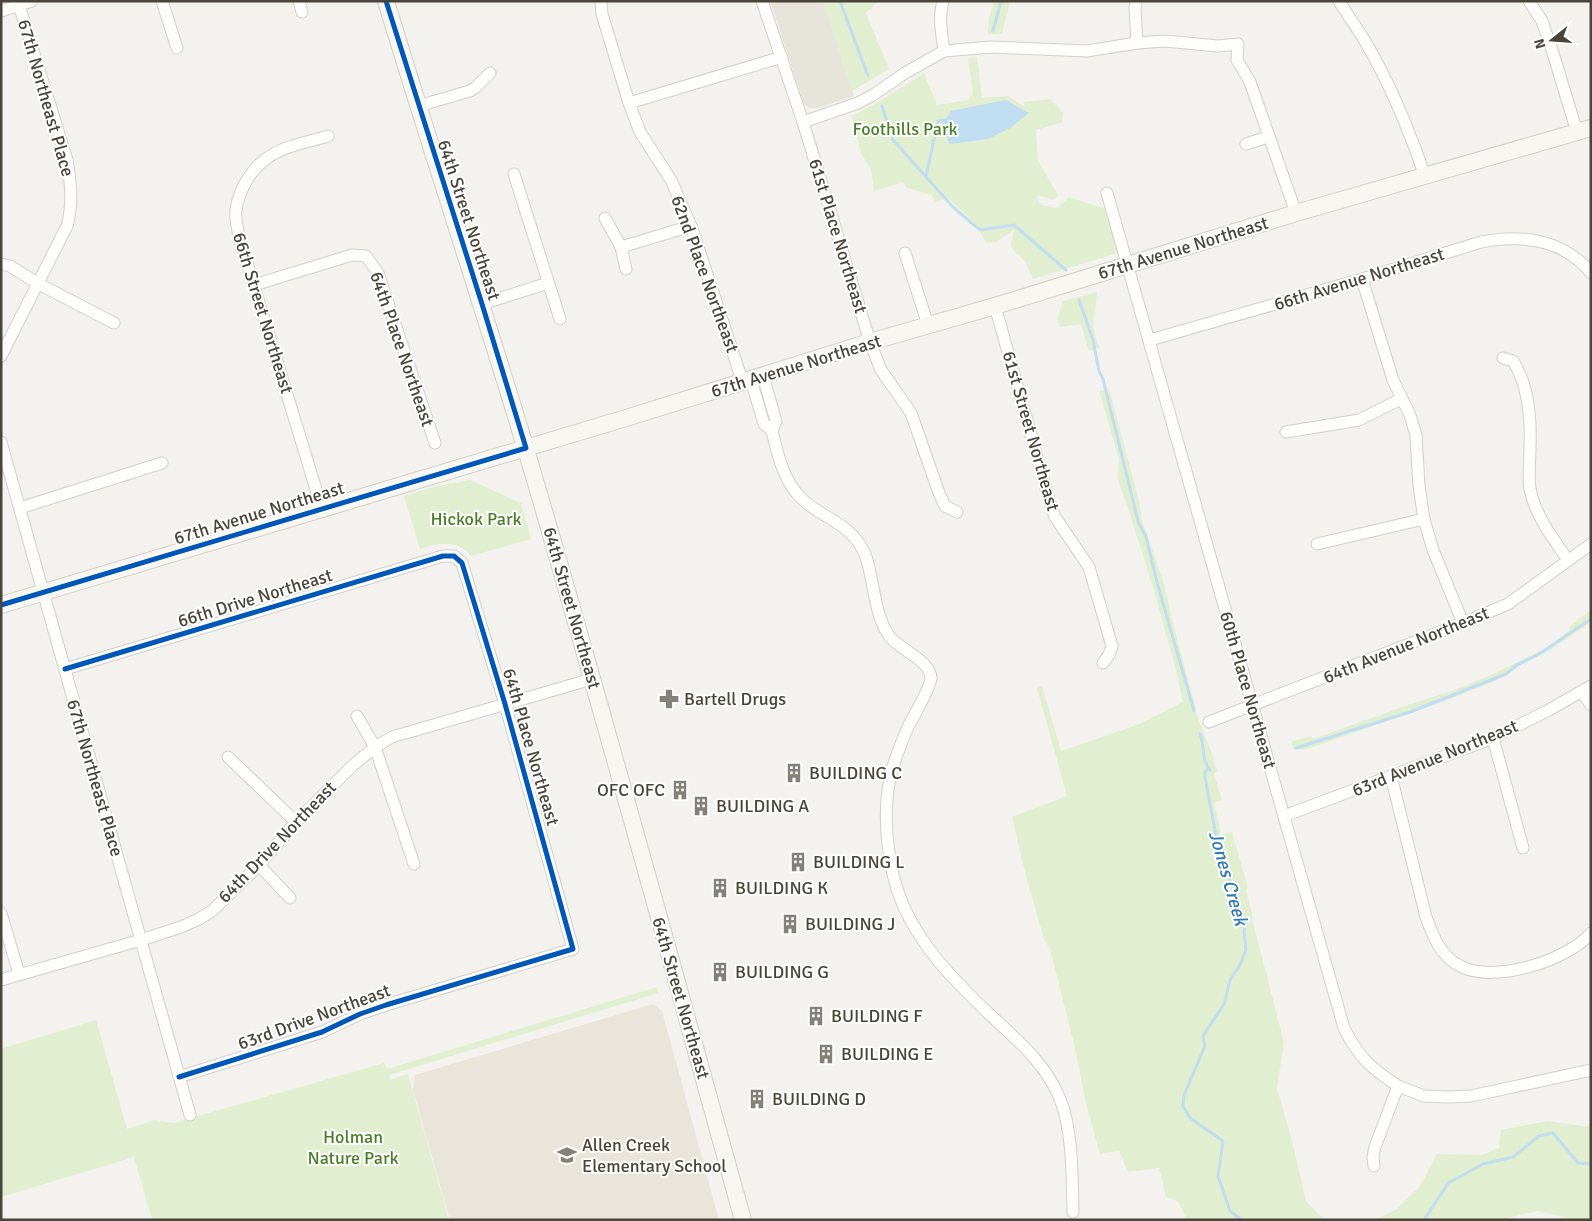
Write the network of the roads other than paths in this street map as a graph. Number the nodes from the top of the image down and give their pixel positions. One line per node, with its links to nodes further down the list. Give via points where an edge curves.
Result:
1 (32, 1): 10 (street)
2 (162, 1): 13 (street)
3 (386, 1): 18 (main road, 64th Street Northeast)
4 (601, 1): 17 (street, 62nd Place Northeast)
5 (762, 1): 15 (street, 61st Place Northeast)
6 (943, 1): 14 (street, via 940,27)
7 (1136, 1): 12 (street)
8 (1340, 1): 25 (street, via 1386,80)
9 (1529, 1): 20 (street, via 1542,21)
10 (19, 5): 11 (street); 38 (street, 67th Northeast Place, via 67,160 71,186 71,212)
11 (1, 11)
12 (1137, 43): 14 (street, via 1087,51 991,47); 22 (street, via 1238,44 1237,60 1250,82)
13 (178, 48)
14 (944, 51): 19 (street, via 858,103)
15 (782, 57): 17 (street); 19 (street, 61st Place Northeast)
16 (490, 74): 18 (street, via 470,91)
17 (629, 103): 29 (street, 62nd Place Northeast, via 640,132 670,180)
18 (418, 106): 40 (main road, 64th Street Northeast)
19 (803, 122): 46 (street, 61st Place Northeast)
20 (1584, 130): 25 (main road, 67th Avenue Northeast)
21 (328, 136): 39 (street, 66th Street Northeast, via 271,155 256,167 243,187 236,210 236,224)
22 (1268, 137): 23 (street); 27 (street)
23 (1246, 144)
24 (514, 174): 37 (street)
25 (1425, 176): 27 (main road, 67th Avenue Northeast)
26 (1107, 193): 33 (street, 60th Place Northeast)
27 (1296, 213): 33 (main road, 67th Avenue Northeast)
28 (605, 218): 30 (street)
29 (691, 226): 30 (street); 49 (street, 62nd Place Northeast)
30 (622, 247): 34 (street)
31 (905, 253): 44 (street)
32 (1, 264): 38 (street, via 10,266)
33 (1127, 265): 41 (main road, 67th Avenue Northeast); 45 (street, 60th Place Northeast)
34 (626, 269)
35 (1591, 273): 36 (street, 66th Avenue Northeast, via 1569,253 1549,243 1496,239)
36 (1362, 279): 45 (street, 66th Avenue Northeast); 50 (street, via 1393,380)
37 (548, 283): 40 (street); 42 (street)
38 (37, 284): 43 (street); 47 (street, 67th Northeast Place)
39 (254, 285): 53 (street, 64th Place Northeast, via 352,255 366,256 378,272); 57 (street, 66th Street Northeast)
40 (482, 304): 54 (main road, 64th Street Northeast)
41 (995, 306): 44 (main road, 67th Avenue Northeast); 67 (street, 61st Street Northeast, via 1055,517 1089,567 1094,583 1112,646)
42 (560, 319)
43 (114, 323)
44 (928, 325): 46 (main road, 67th Avenue Northeast)
45 (1150, 340): 73 (street, 60th Place Northeast)
46 (870, 342): 49 (main road, 67th Avenue Northeast); 58 (street, 61st Place Northeast, via 881,370 911,413 945,506)
47 (1, 356)
48 (1502, 358): 63 (street, via 1513,361 1518,369 1528,404 1531,491 1547,530)
49 (752, 380): 54 (main road, 67th Avenue Northeast); 97 (street, 62nd Place Northeast, via 776,421 772,431 789,484 815,510 851,534 864,554 889,636 928,667 931,679 891,772 887,828 895,882 912,922 940,965 1035,1057 1053,1084 1067,1121)
50 (1402, 399): 51 (street, via 1359,420); 59 (street, via 1416,435)
51 (1286, 432)
52 (1, 442): 56 (street, 67th Northeast Place)
53 (435, 443)
54 (526, 448): 57 (main road, 67th Avenue Northeast); 69 (main road, 64th Street Northeast)
55 (162, 463): 56 (street)
56 (20, 508): 64 (street, 67th Northeast Place)
57 (322, 509): 64 (main road, 67th Avenue Northeast)
58 (957, 512)
59 (1424, 519): 60 (street); 66 (street, via 1432,550)
60 (1317, 544)
61 (1591, 544): 63 (street, 64th Avenue Northeast)
62 (454, 556): 68 (street, 66th Drive Northeast, via 443,556); 71 (street, 64th Place Northeast, via 462,563)
63 (1568, 560): 66 (street, 64th Avenue Northeast, via 1508,604)
64 (43, 592): 65 (main road, 67th Avenue Northeast); 68 (street, 67th Northeast Place)
65 (1, 605)
66 (1464, 623): 73 (street, 64th Avenue Northeast)
67 (1103, 663)
68 (65, 669): 88 (street, 67th Northeast Place)
69 (592, 679): 71 (street, 64th Drive Northeast); 98 (main road, 64th Street Northeast)
70 (1586, 689): 72 (street, 63rd Avenue Northeast); 76 (street, 63rd Avenue Northeast)
71 (505, 704): 77 (street, 64th Drive Northeast, via 392,737); 89 (street, 64th Place Northeast)
72 (1591, 705)
73 (1252, 707): 75 (street, 64th Avenue Northeast); 80 (street, 60th Place Northeast)
74 (357, 716): 77 (street)
75 (1209, 722)
76 (1493, 738): 79 (street, 63rd Avenue Northeast); 82 (street)
77 (375, 746): 81 (street, 64th Drive Northeast); 83 (street)
78 (228, 757): 81 (street)
79 (1391, 776): 80 (street, 63rd Avenue Northeast); 87 (street, via 1433,936 1441,951 1460,966 1496,973 1535,965 1569,952)
80 (1284, 816): 94 (street, 60th Place Northeast, via 1344,1028 1353,1046 1370,1066)
81 (296, 822): 84 (street, 64th Drive Northeast)
82 (1523, 848)
83 (414, 864)
84 (259, 866): 85 (street); 88 (street, 64th Drive Northeast, via 213,910 199,919)
85 (290, 898)
86 (1, 913): 90 (street)
87 (1591, 933)
88 (141, 940): 90 (street, 64th Drive Northeast); 93 (street, 67th Northeast Place)
89 (573, 949): 93 (street, 63rd Drive Northeast, via 386,1004 322,1032)
90 (18, 974): 91 (street, 64th Drive Northeast)
91 (1, 980)
92 (1591, 1070): 94 (street, 60th Place Northeast, via 1471,1096 1424,1096)
93 (179, 1077): 95 (street, 67th Northeast Place)
94 (1398, 1086): 96 (street, via 1375,1147)
95 (190, 1115)
96 (1374, 1166)
97 (1073, 1212)
98 (743, 1220)

